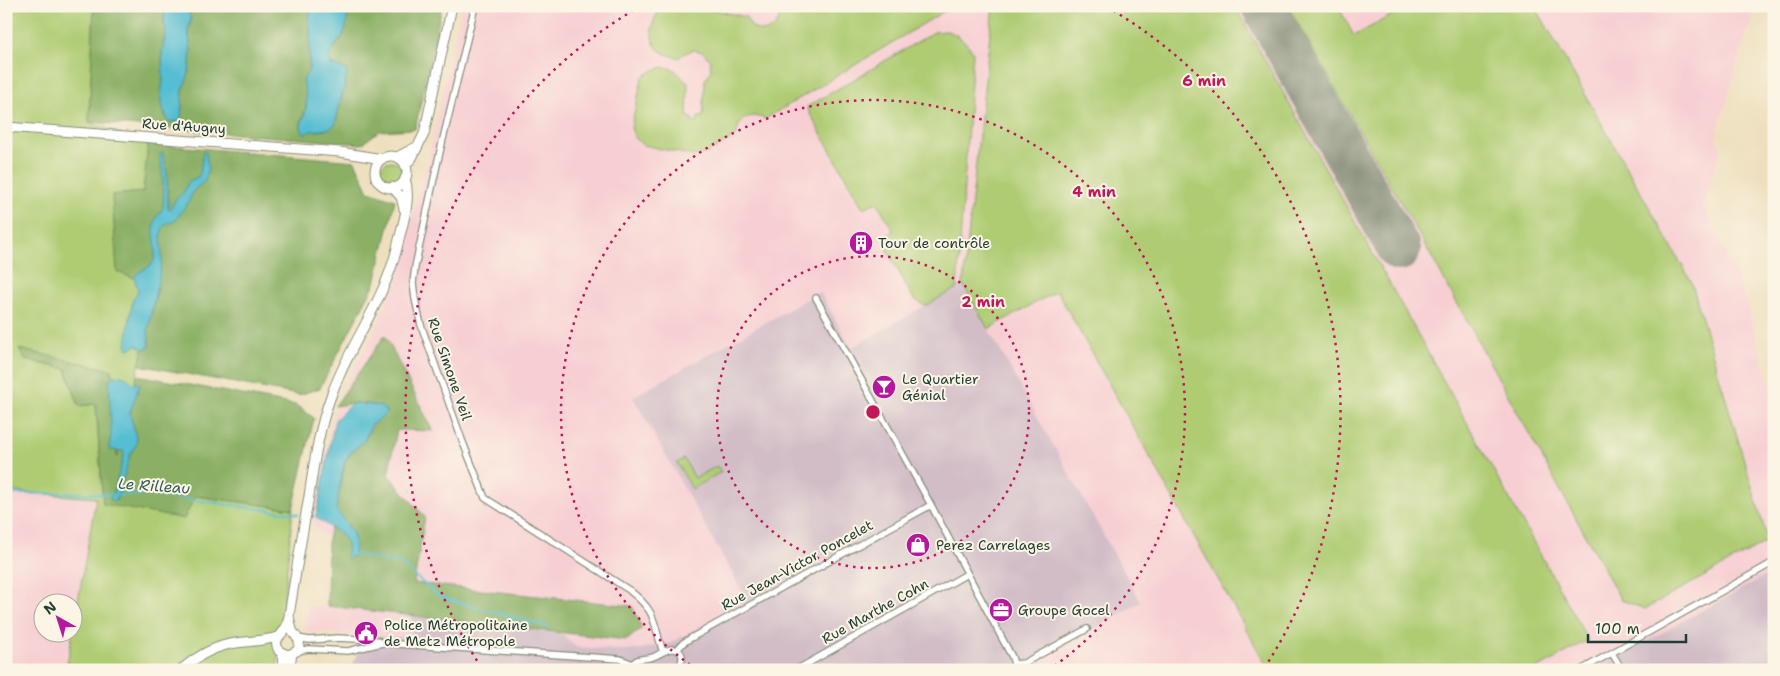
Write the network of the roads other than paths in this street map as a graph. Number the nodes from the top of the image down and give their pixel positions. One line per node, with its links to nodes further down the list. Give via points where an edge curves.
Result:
1 (452, 6): 4 (main road)
2 (475, 6): 28 (street, Rue Simone Veil, via 415,267 413,283 421,325 486,498 643,601 652,615)
3 (6, 127): 5 (main road, Rue d'Augny)
4 (419, 145): 6 (main road); 8 (main road)
5 (360, 156): 7 (main road, Rue d'Augny); 9 (main road)
6 (397, 157): 7 (main road); 8 (main road)
7 (382, 159): 9 (main road)
8 (405, 165): 10 (main road)
9 (375, 169): 11 (main road, via 380,183)
10 (405, 178): 11 (main road); 12 (main road, via 409,195)
11 (392, 187): 12 (main road, via 401,197)
12 (405, 212): 17 (main road, via 385,285 345,362 330,400 314,463)
13 (816, 298): 14 (street)
14 (931, 505): 16 (street); 24 (street, Rue Jean-Victor Poncelet, via 691,638)
15 (1774, 562): 29 (street)
16 (967, 574): 30 (street); 36 (street, Rue Marthe Cohn)
17 (289, 616): 19 (main road); 20 (main road)
18 (1086, 630): 30 (street)
19 (280, 635): 20 (main road, via 288,632); 22 (main road); 25 (main road, via 276,643)
20 (296, 635): 21 (street, via 309,640); 26 (main road, via 300,644)
21 (349, 639): 23 (street); 27 (street)
22 (260, 641): 25 (main road); 33 (main road, via 222,646 196,658)
23 (382, 643): 27 (street); 31 (street, via 620,659)
24 (677, 650): 28 (street); 32 (street, via 682,664)
25 (280, 651): 26 (main road); 34 (main road)
26 (295, 652): 27 (street, via 309,649); 35 (main road)
27 (348, 652)
28 (663, 652): 31 (street, via 637,660)
29 (1612, 653): 38 (street); 39 (street)
30 (1014, 664): 37 (street)
31 (632, 667)
32 (676, 669)
33 (181, 670)
34 (283, 670)
35 (289, 670)
36 (796, 670)
37 (1010, 670)
38 (1580, 670)
39 (1622, 670)

